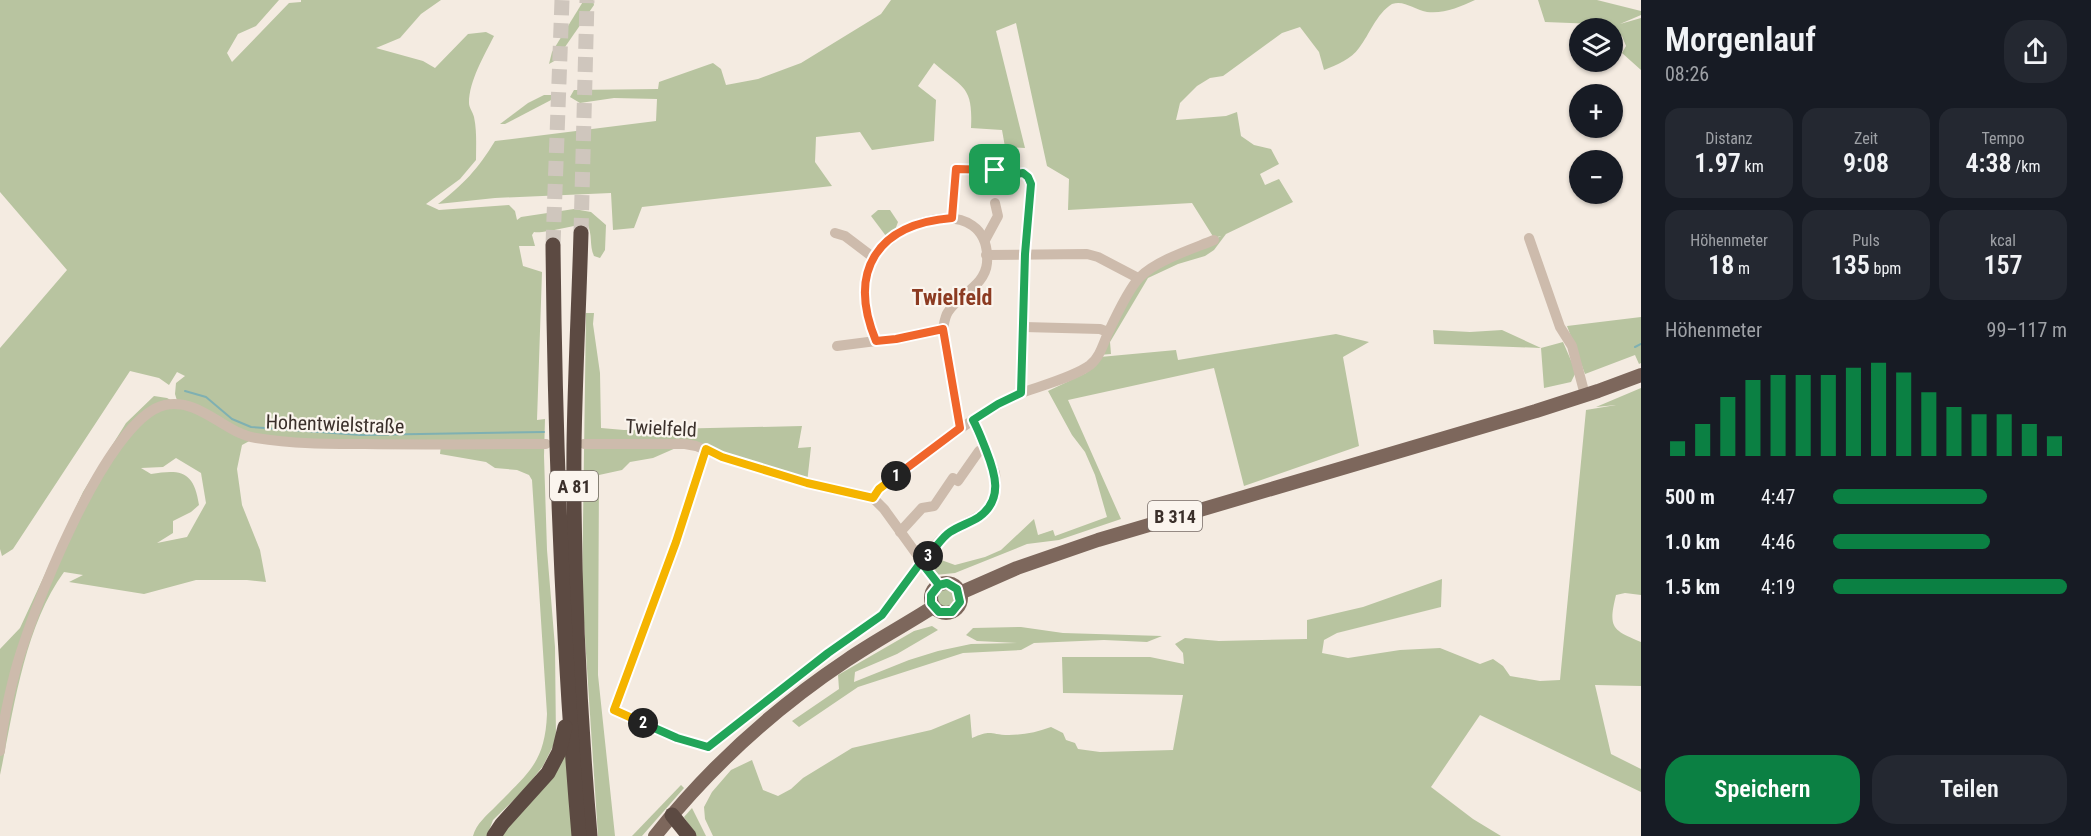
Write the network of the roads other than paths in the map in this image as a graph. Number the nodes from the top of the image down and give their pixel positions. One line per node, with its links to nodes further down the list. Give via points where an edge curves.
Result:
1 (996, 203): 6 (street, via 998,216)
2 (952, 218): 6 (street, via 975,228); 9 (street, via 956,169 1023,173 1031,184); 11 (street, via 916,223 897,233)
3 (581, 233): 38 (highway, A 81, via 574,525)
4 (835, 233): 11 (street)
5 (1529, 238): 20 (street, via 1560,327 1572,346)
6 (985, 240): 10 (street)
7 (1214, 240): 12 (street)
8 (553, 244): 33 (highway, A 81, via 558,512)
9 (1025, 254): 10 (street); 12 (street, via 1086,254); 13 (street)
10 (986, 255): 14 (street, via 983,277 947,313)
11 (874, 258): 16 (street, via 867,274 865,300)
12 (1138, 278): 15 (street)
13 (1024, 327): 15 (street); 19 (street)
14 (943, 329): 16 (street); 22 (street)
15 (1108, 332): 19 (street, via 1099,355 1089,365)
16 (876, 341): 17 (street)
17 (837, 346)
18 (1641, 375): 20 (main road, B 314)
19 (1021, 393): 21 (street)
20 (1585, 395): 31 (main road, B 314, via 1155,522 1034,561)
21 (973, 420): 22 (street); 29 (street, via 995,474 994,497 988,508 940,540)
22 (960, 428): 27 (street, via 879,489)
23 (546, 444): 34 (street, Hohentwielstraße, via 319,444 240,434 200,410 182,405 157,408 124,436 60,548 14,674)
24 (584, 444): 25 (street, Twielfeld, via 684,444)
25 (706, 449): 27 (street, Twielfeld, via 807,483); 29 (street, via 614,710 708,747 882,615)
26 (979, 451): 28 (street, via 958,481 952,478 934,506 922,508)
27 (873, 498): 28 (street)
28 (900, 532): 29 (street)
29 (921, 562): 30 (street)
30 (939, 585): 31 (main road, via 951,584); 32 (main road, via 931,595)
31 (960, 592): 32 (main road, via 959,606 952,612 943,613)
32 (933, 607): 35 (main road, via 789,702 727,758)
33 (570, 719): 36 (highway, via 560,752 548,773); 37 (highway, A 81)
34 (0, 751)
35 (669, 819): 39 (main road); 40 (highway); 41 (highway)
36 (494, 836)
37 (579, 836)
38 (590, 836)
39 (655, 836)
40 (679, 836)
41 (689, 836)

